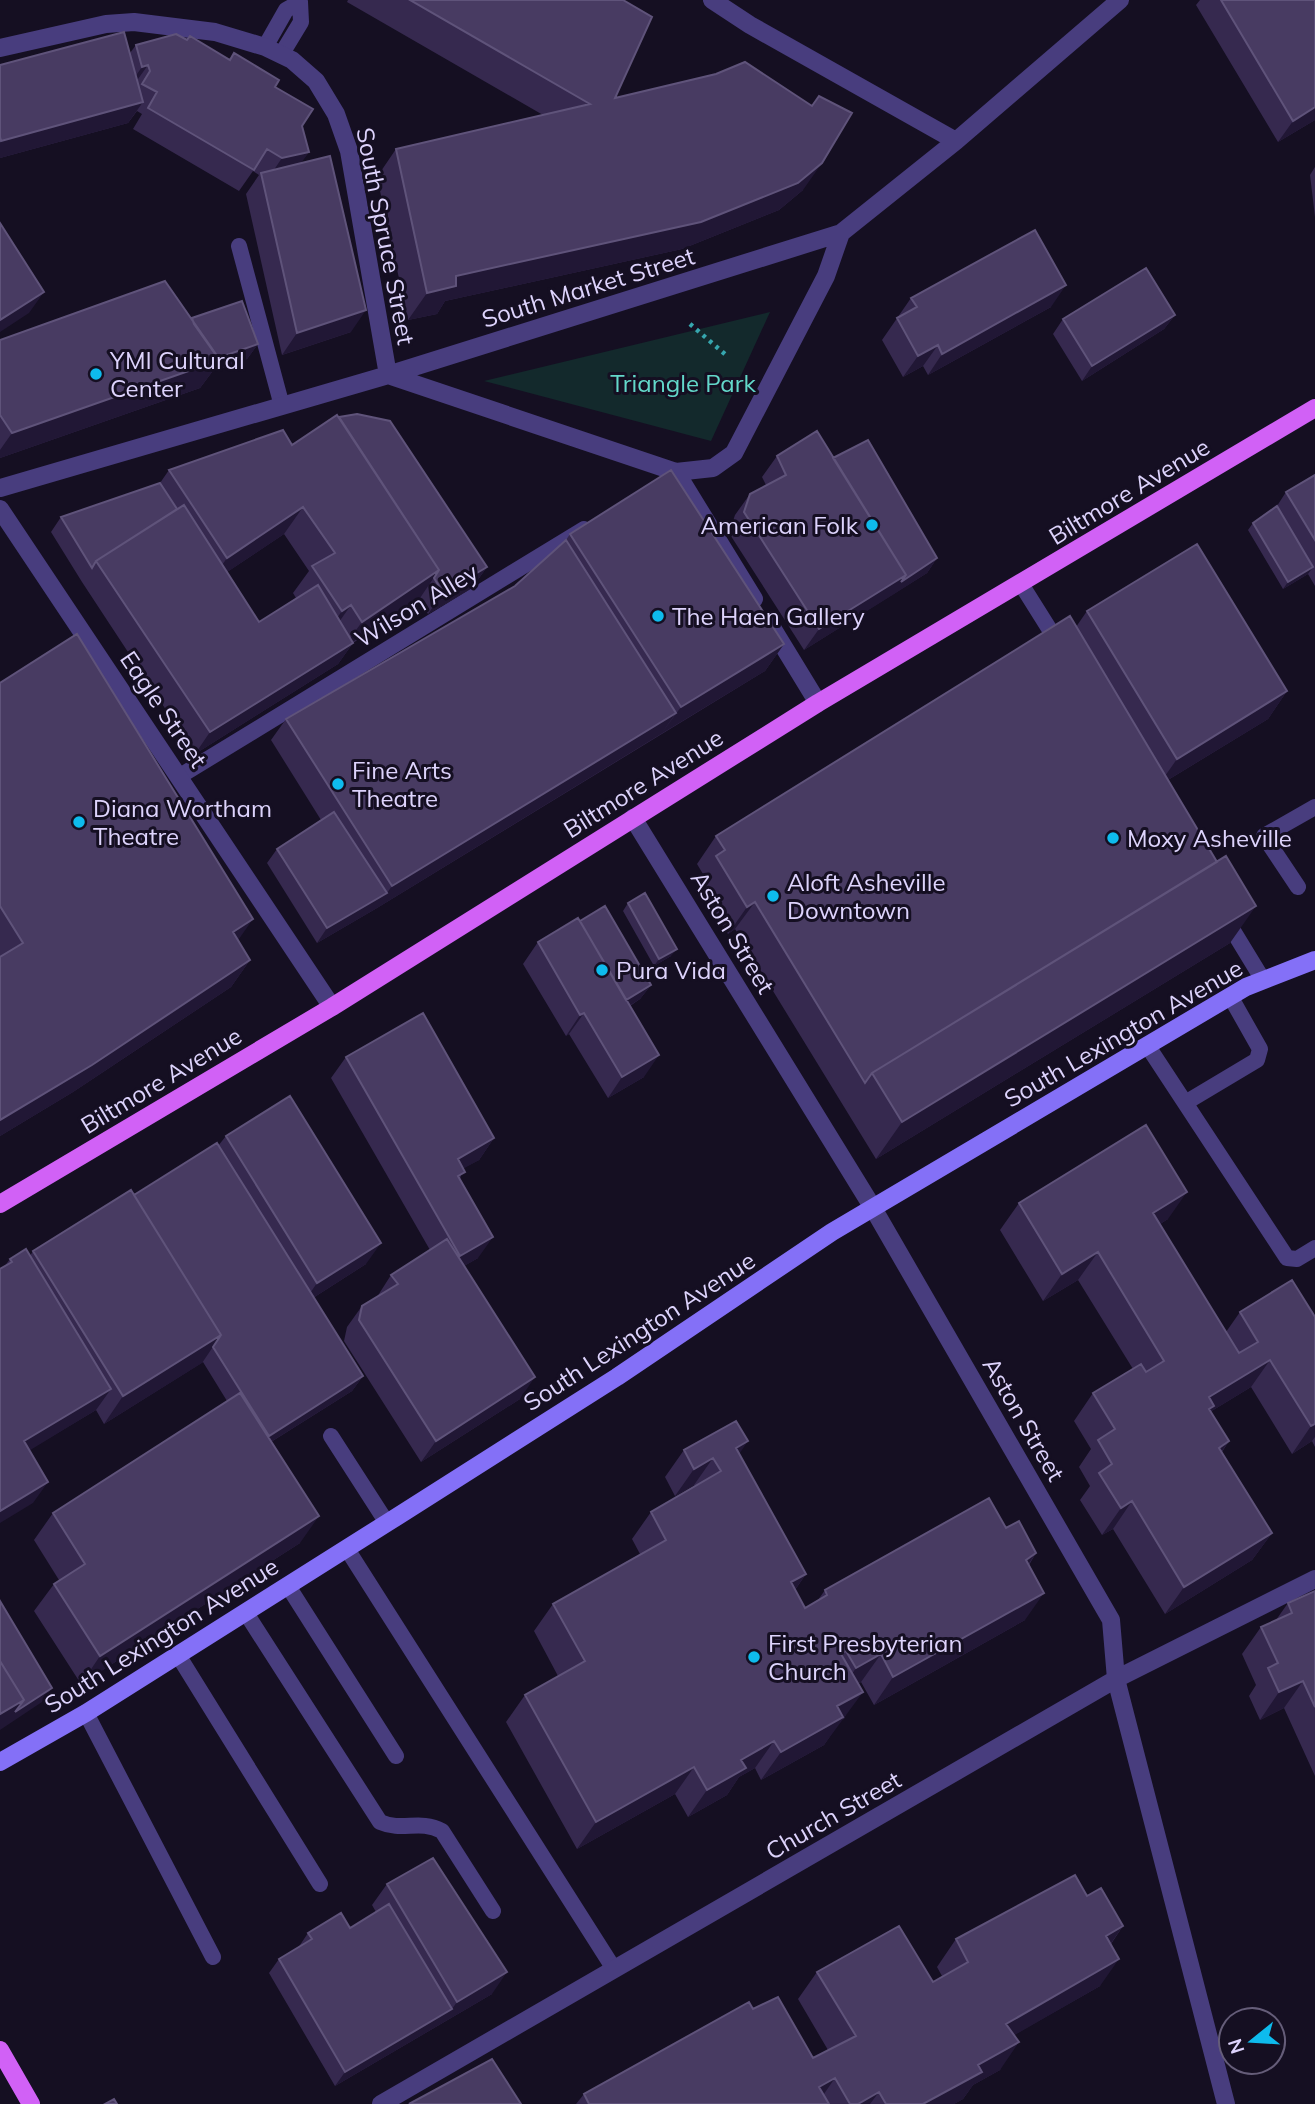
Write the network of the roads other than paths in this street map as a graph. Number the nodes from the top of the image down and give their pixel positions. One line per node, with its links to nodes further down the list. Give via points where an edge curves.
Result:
1 (712, 0): 6 (street)
2 (1120, 0): 6 (street, South Market Street)
3 (300, 1): 5 (lane, via 286,9)
4 (0, 48): 5 (street, South Spruce Street, via 134,22 215,32)
5 (273, 51): 9 (street, South Spruce Street, via 316,81 336,114 349,151)
6 (956, 141): 7 (street, South Market Street)
7 (841, 233): 9 (street, South Market Street); 12 (street, via 826,276 734,453 713,468)
8 (239, 246): 10 (lane)
9 (388, 375): 10 (street, South Market Street); 12 (street, South Spruce Street)
10 (282, 406): 14 (street, South Market Street)
11 (1315, 408): 17 (main road, Biltmore Avenue)
12 (676, 472): 13 (lane); 19 (street)
13 (652, 487)
14 (0, 488)
15 (0, 509): 20 (street, Eagle Street)
16 (593, 523): 20 (lane, Wilson Alley)
17 (1021, 584): 18 (lane); 19 (main road, Biltmore Avenue)
18 (1067, 657)
19 (818, 703): 22 (main road, Biltmore Avenue)
20 (180, 776): 28 (street, Eagle Street)
21 (1315, 807): 23 (lane, via 1264,836)
22 (633, 818): 28 (main road, Biltmore Avenue); 32 (street, Aston Street)
23 (1298, 887)
24 (1212, 896): 26 (lane)
25 (1315, 960): 26 (main road, South Lexington Avenue)
26 (1263, 980): 27 (main road, South Lexington Avenue)
27 (1230, 996): 29 (main road, South Lexington Avenue); 30 (lane, via 1261,1049 1257,1060)
28 (332, 1007): 31 (main road, Biltmore Avenue)
29 (1147, 1045): 30 (lane); 32 (main road, South Lexington Avenue)
30 (1185, 1103): 33 (lane, via 1287,1258 1297,1259)
31 (0, 1204)
32 (873, 1208): 35 (main road, South Lexington Avenue); 41 (street, Aston Street, via 1111,1620)
33 (1315, 1248)
34 (331, 1436): 35 (lane)
35 (387, 1523): 36 (main road, South Lexington Avenue)
36 (347, 1549): 38 (main road, South Lexington Avenue); 48 (lane)
37 (1315, 1579): 41 (street, Church Street)
38 (288, 1586): 39 (main road, South Lexington Avenue); 43 (lane)
39 (246, 1613): 40 (main road, South Lexington Avenue); 46 (lane, via 380,1822 395,1828 429,1824 442,1831)
40 (178, 1655): 42 (main road, South Lexington Avenue); 45 (lane)
41 (1116, 1679): 48 (street, Church Street); 52 (street, Aston Street)
42 (86, 1713): 44 (main road, South Lexington Avenue); 47 (lane)
43 (396, 1756)
44 (0, 1762)
45 (320, 1884)
46 (493, 1911)
47 (213, 1957)
48 (614, 1969): 51 (street, Church Street)
49 (0, 2050): 50 (main road)
50 (30, 2104)
51 (381, 2104)
52 (1226, 2104)

